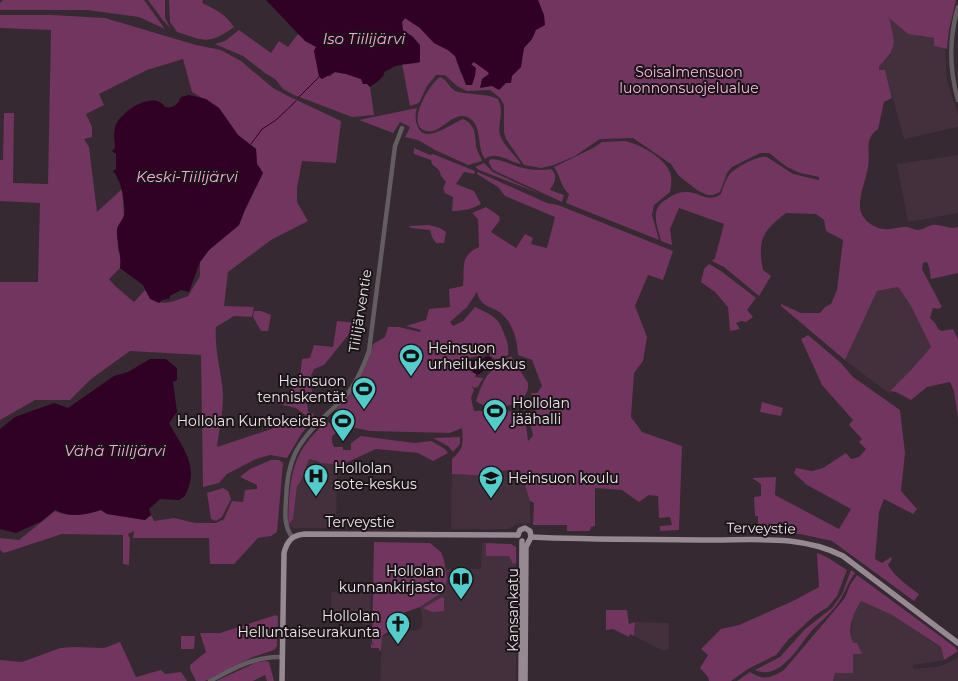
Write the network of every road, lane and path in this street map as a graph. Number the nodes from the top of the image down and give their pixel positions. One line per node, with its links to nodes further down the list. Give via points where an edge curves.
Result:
1 (958, 7): 2 (street, via 951,38 951,63)
2 (958, 100)
3 (402, 128): 4 (street, Tiilijärventie, via 395,148 368,351 348,393 302,440 291,462 286,490 286,519)
4 (292, 537): 5 (main road, Terveystie, via 305,534); 8 (main road, via 284,553)
5 (520, 538): 6 (main road); 6 (main road, via 520,530 526,528 530,531); 11 (main road, Kansankatu)
6 (530, 538): 7 (main road, Terveystie, via 812,544 843,556); 12 (main road, Kansankatu, via 526,546)
7 (958, 643)
8 (281, 657): 9 (street, via 252,660); 10 (main road)
9 (210, 681)
10 (282, 681)
11 (521, 681)
12 (525, 681)

